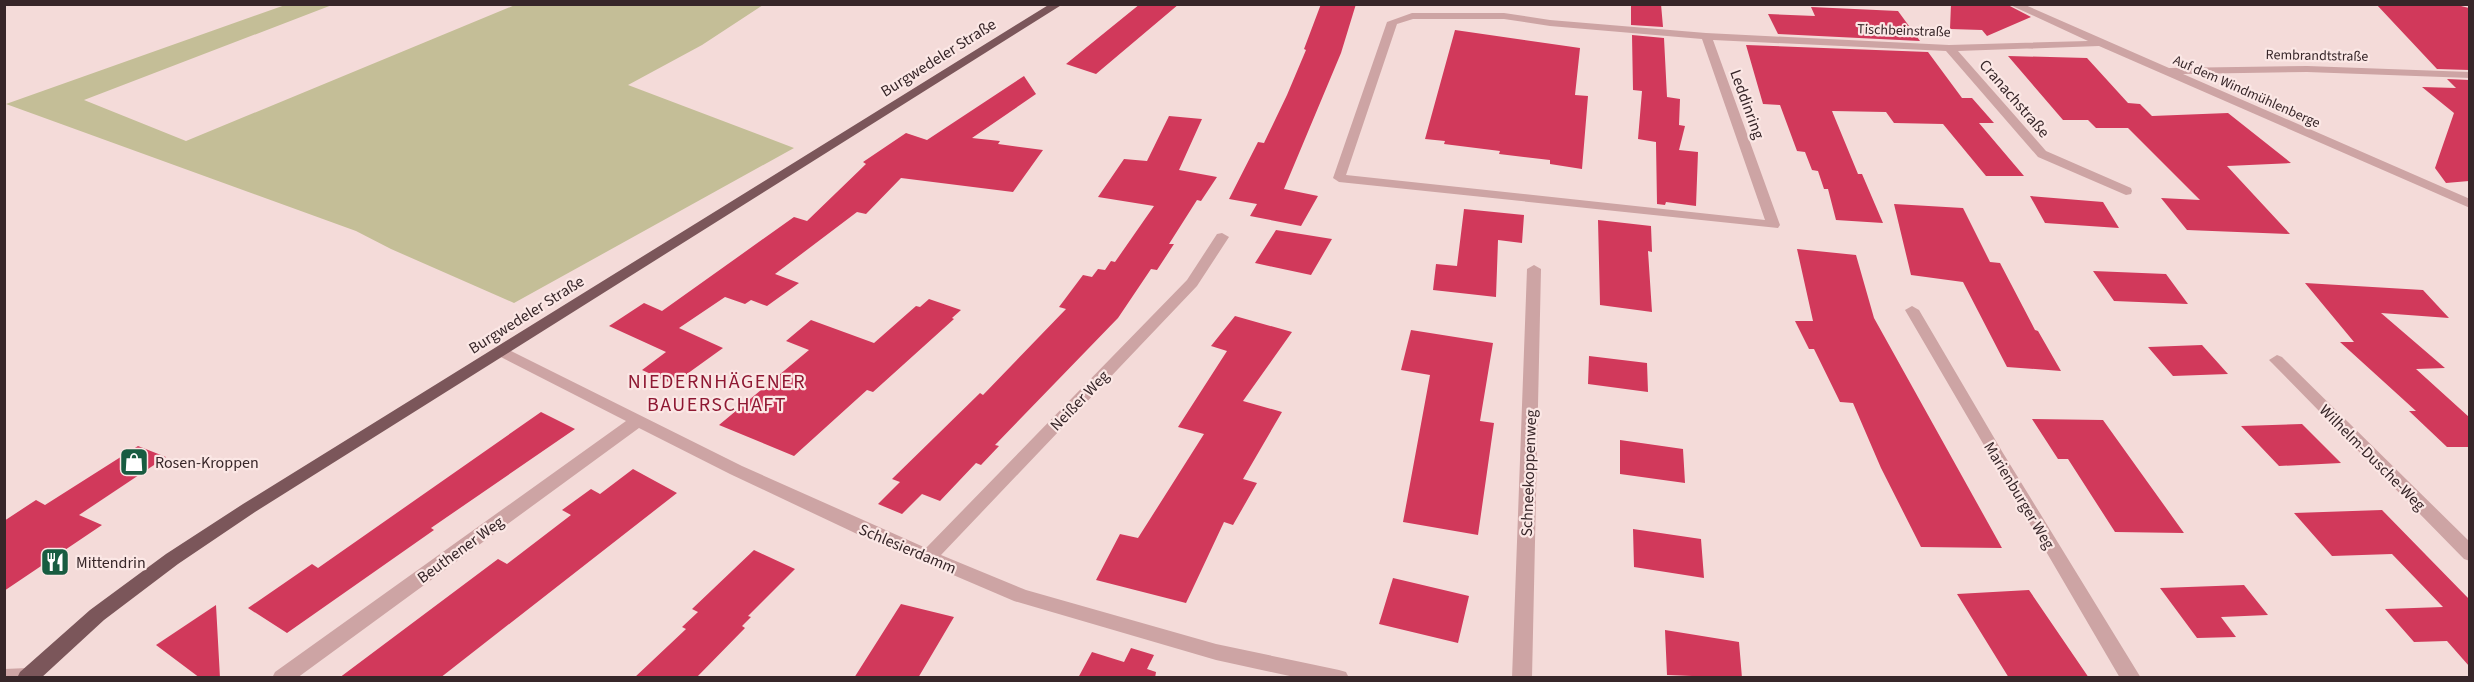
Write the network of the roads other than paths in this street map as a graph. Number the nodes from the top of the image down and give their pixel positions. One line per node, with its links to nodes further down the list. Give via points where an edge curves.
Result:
1 (1058, 4): 14 (main road, Burgwedeler Straße)
2 (2013, 4): 5 (street, Auf dem Windmühlenberge)
3 (1505, 10): 4 (street, Leddinring, via 1550,23); 4 (street, Leddinring, via 1412,16 1392,22 1340,178 1773,225)
4 (1706, 36): 6 (street, Tischbeinstraße)
5 (2101, 44): 6 (street, Tischbeinstraße); 7 (street, Auf dem Windmühlenberge)
6 (1949, 48): 9 (street, Cranachstraße, via 2042,154)
7 (2164, 71): 8 (street, Rembrandtstraße, via 2307,69); 10 (street, Auf dem Windmühlenberge)
8 (2469, 75)
9 (2126, 191)
10 (2469, 204)
11 (1222, 237): 18 (street, Neißer Weg, via 1192,283)
12 (1534, 269): 23 (street, Schneekoppenweg)
13 (1912, 310): 24 (street, Marienburger Weg)
14 (502, 352): 16 (street, Schlesierdamm); 20 (main road, Burgwedeler Straße, via 172,560 97,615)
15 (2277, 360): 17 (street, Wilhelm-Dusche-Weg)
16 (638, 420): 18 (street, Schlesierdamm, via 747,475); 21 (street, Beuthener Weg)
17 (2469, 554)
18 (928, 557): 22 (street, Schlesierdamm, via 1021,596 1216,652)
19 (4, 677): 20 (street)
20 (28, 677)
21 (282, 678)
22 (1339, 678)
23 (1522, 678)
24 (2131, 678)

